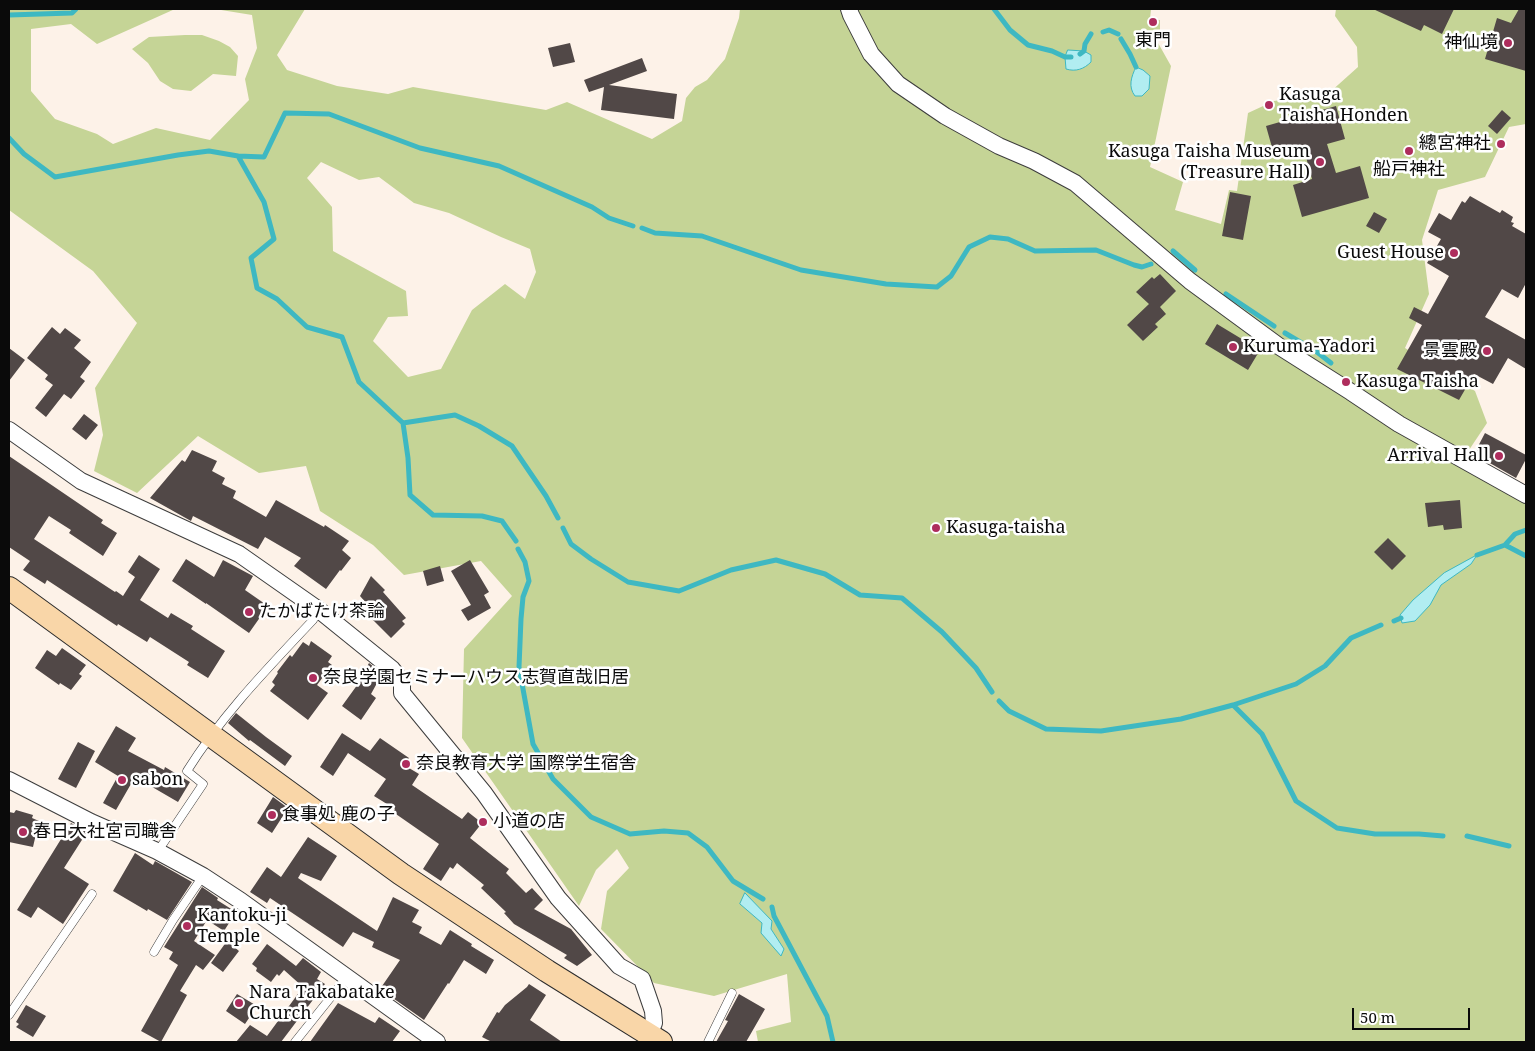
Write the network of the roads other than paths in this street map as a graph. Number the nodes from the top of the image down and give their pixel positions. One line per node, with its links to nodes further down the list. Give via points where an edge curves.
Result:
1 (849, 9): 3 (street, via 871,54 898,84 999,146 1074,183 1190,281 1280,347 1399,424)
2 (9, 430): 5 (street, via 81,481 238,554)
3 (1526, 495)
4 (9, 588): 6 (street)
5 (319, 610): 6 (lane); 15 (street, via 392,669 402,681 402,693 484,793 558,898 619,966 642,979 653,1011)
6 (210, 736): 8 (lane, via 187,771 203,784); 15 (street, via 401,874)
7 (9, 780): 8 (street)
8 (157, 852): 9 (street)
9 (203, 876): 11 (lane); 12 (street)
10 (92, 894): 14 (lane)
11 (154, 952)
12 (347, 977): 16 (lane); 17 (street)
13 (732, 993): 18 (lane)
14 (9, 1014)
15 (655, 1039)
16 (295, 1042)
17 (437, 1042)
18 (708, 1042)

